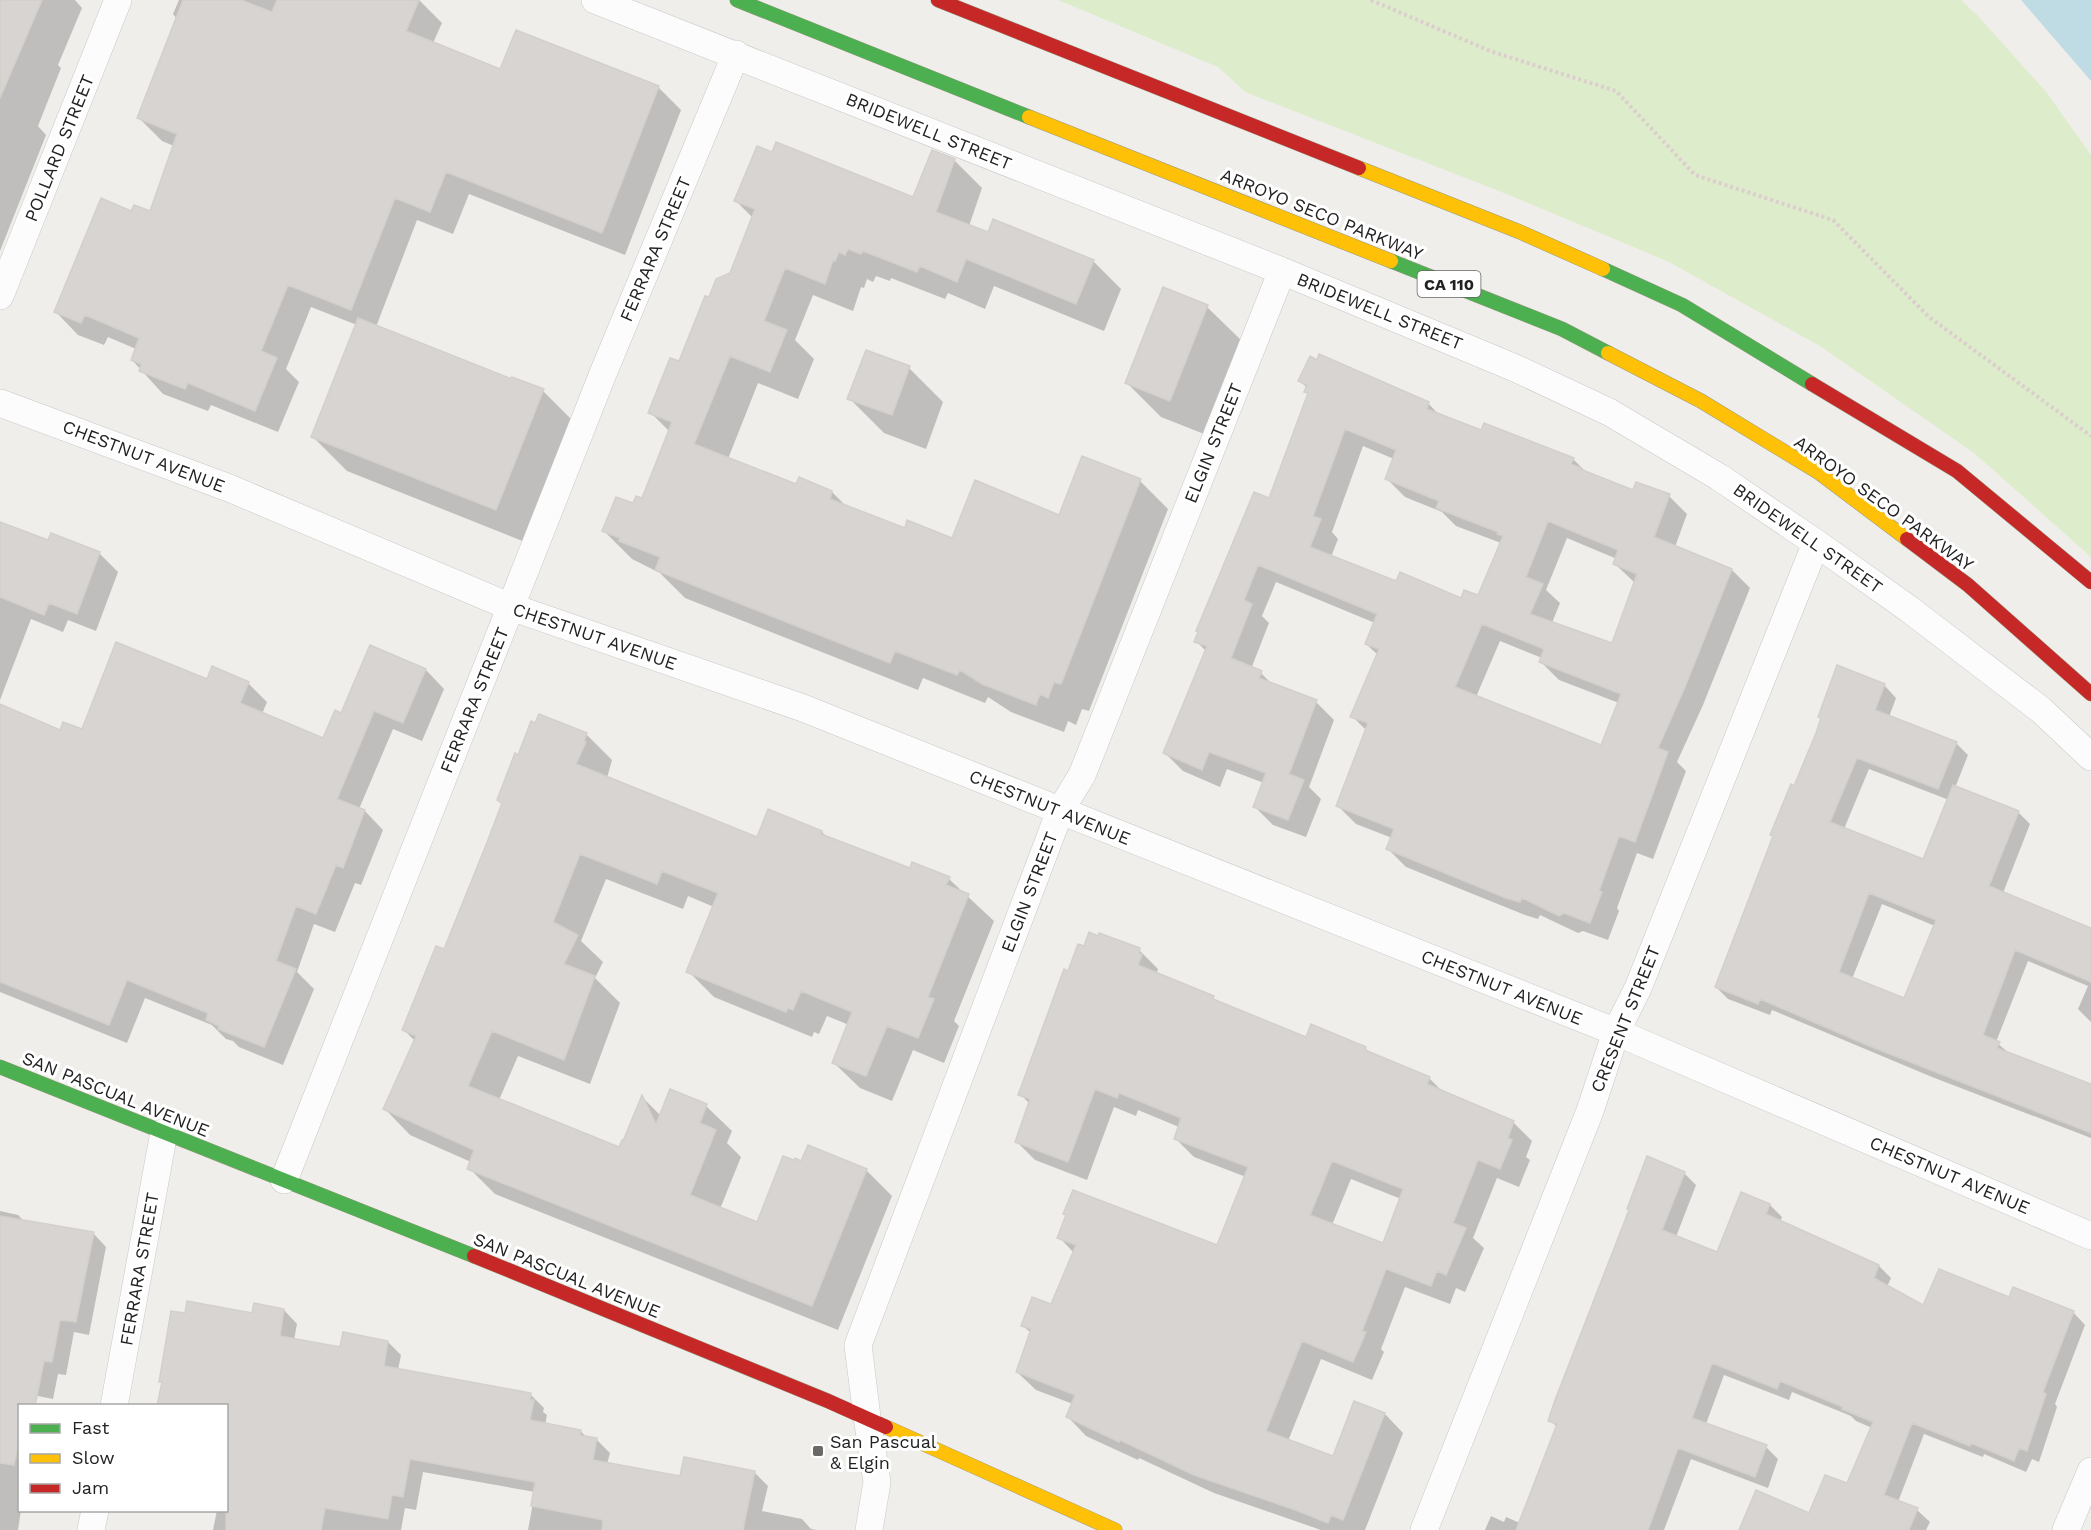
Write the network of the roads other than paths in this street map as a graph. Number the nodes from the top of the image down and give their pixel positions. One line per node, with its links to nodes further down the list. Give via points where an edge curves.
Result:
1 (118, 0): 7 (street, POLLARD STREET)
2 (595, 0): 5 (street, BRIDEWELL STREET)
3 (737, 0): 12 (main road, ARROYO SECO PARKWAY / CA 110, via 1562,329 1701,401 1818,472 1968,585)
4 (938, 0): 10 (main road, via 1509,228 1682,305 1957,471)
5 (736, 54): 6 (street, BRIDEWELL STREET); 11 (street, FERRARA STREET)
6 (1282, 271): 9 (street, BRIDEWELL STREET, via 1515,368 1609,412 1719,477); 14 (street, ELGIN STREET, via 1082,775)
7 (0, 296)
8 (0, 403): 11 (street, CHESTNUT AVENUE, via 229,488)
9 (1816, 543): 13 (street, BRIDEWELL STREET, via 2041,710); 15 (street, CRESENT STREET, via 1638,988)
10 (2091, 582)
11 (511, 607): 14 (street, CHESTNUT AVENUE, via 802,708); 18 (street, FERRARA STREET)
12 (2091, 694)
13 (2091, 757)
14 (1060, 811): 15 (street, CHESTNUT AVENUE); 21 (street, ELGIN STREET, via 858,1345)
15 (1616, 1032): 19 (street, CHESTNUT AVENUE); 27 (street, CRESENT STREET, via 1590,1111)
16 (0, 1067): 17 (main road, SAN PASCUAL AVENUE)
17 (164, 1132): 18 (main road, SAN PASCUAL AVENUE); 20 (street, FERRARA STREET)
18 (284, 1180): 21 (main road, SAN PASCUAL AVENUE)
19 (2091, 1236)
20 (114, 1404)
21 (867, 1418): 25 (street, ELGIN STREET, via 877,1482); 26 (main road, SAN PASCUAL AVENUE)
22 (2091, 1471): 28 (street)
23 (95, 1512): 24 (street)
24 (91, 1530)
25 (869, 1530)
26 (1115, 1530)
27 (1425, 1530)
28 (2066, 1530)

